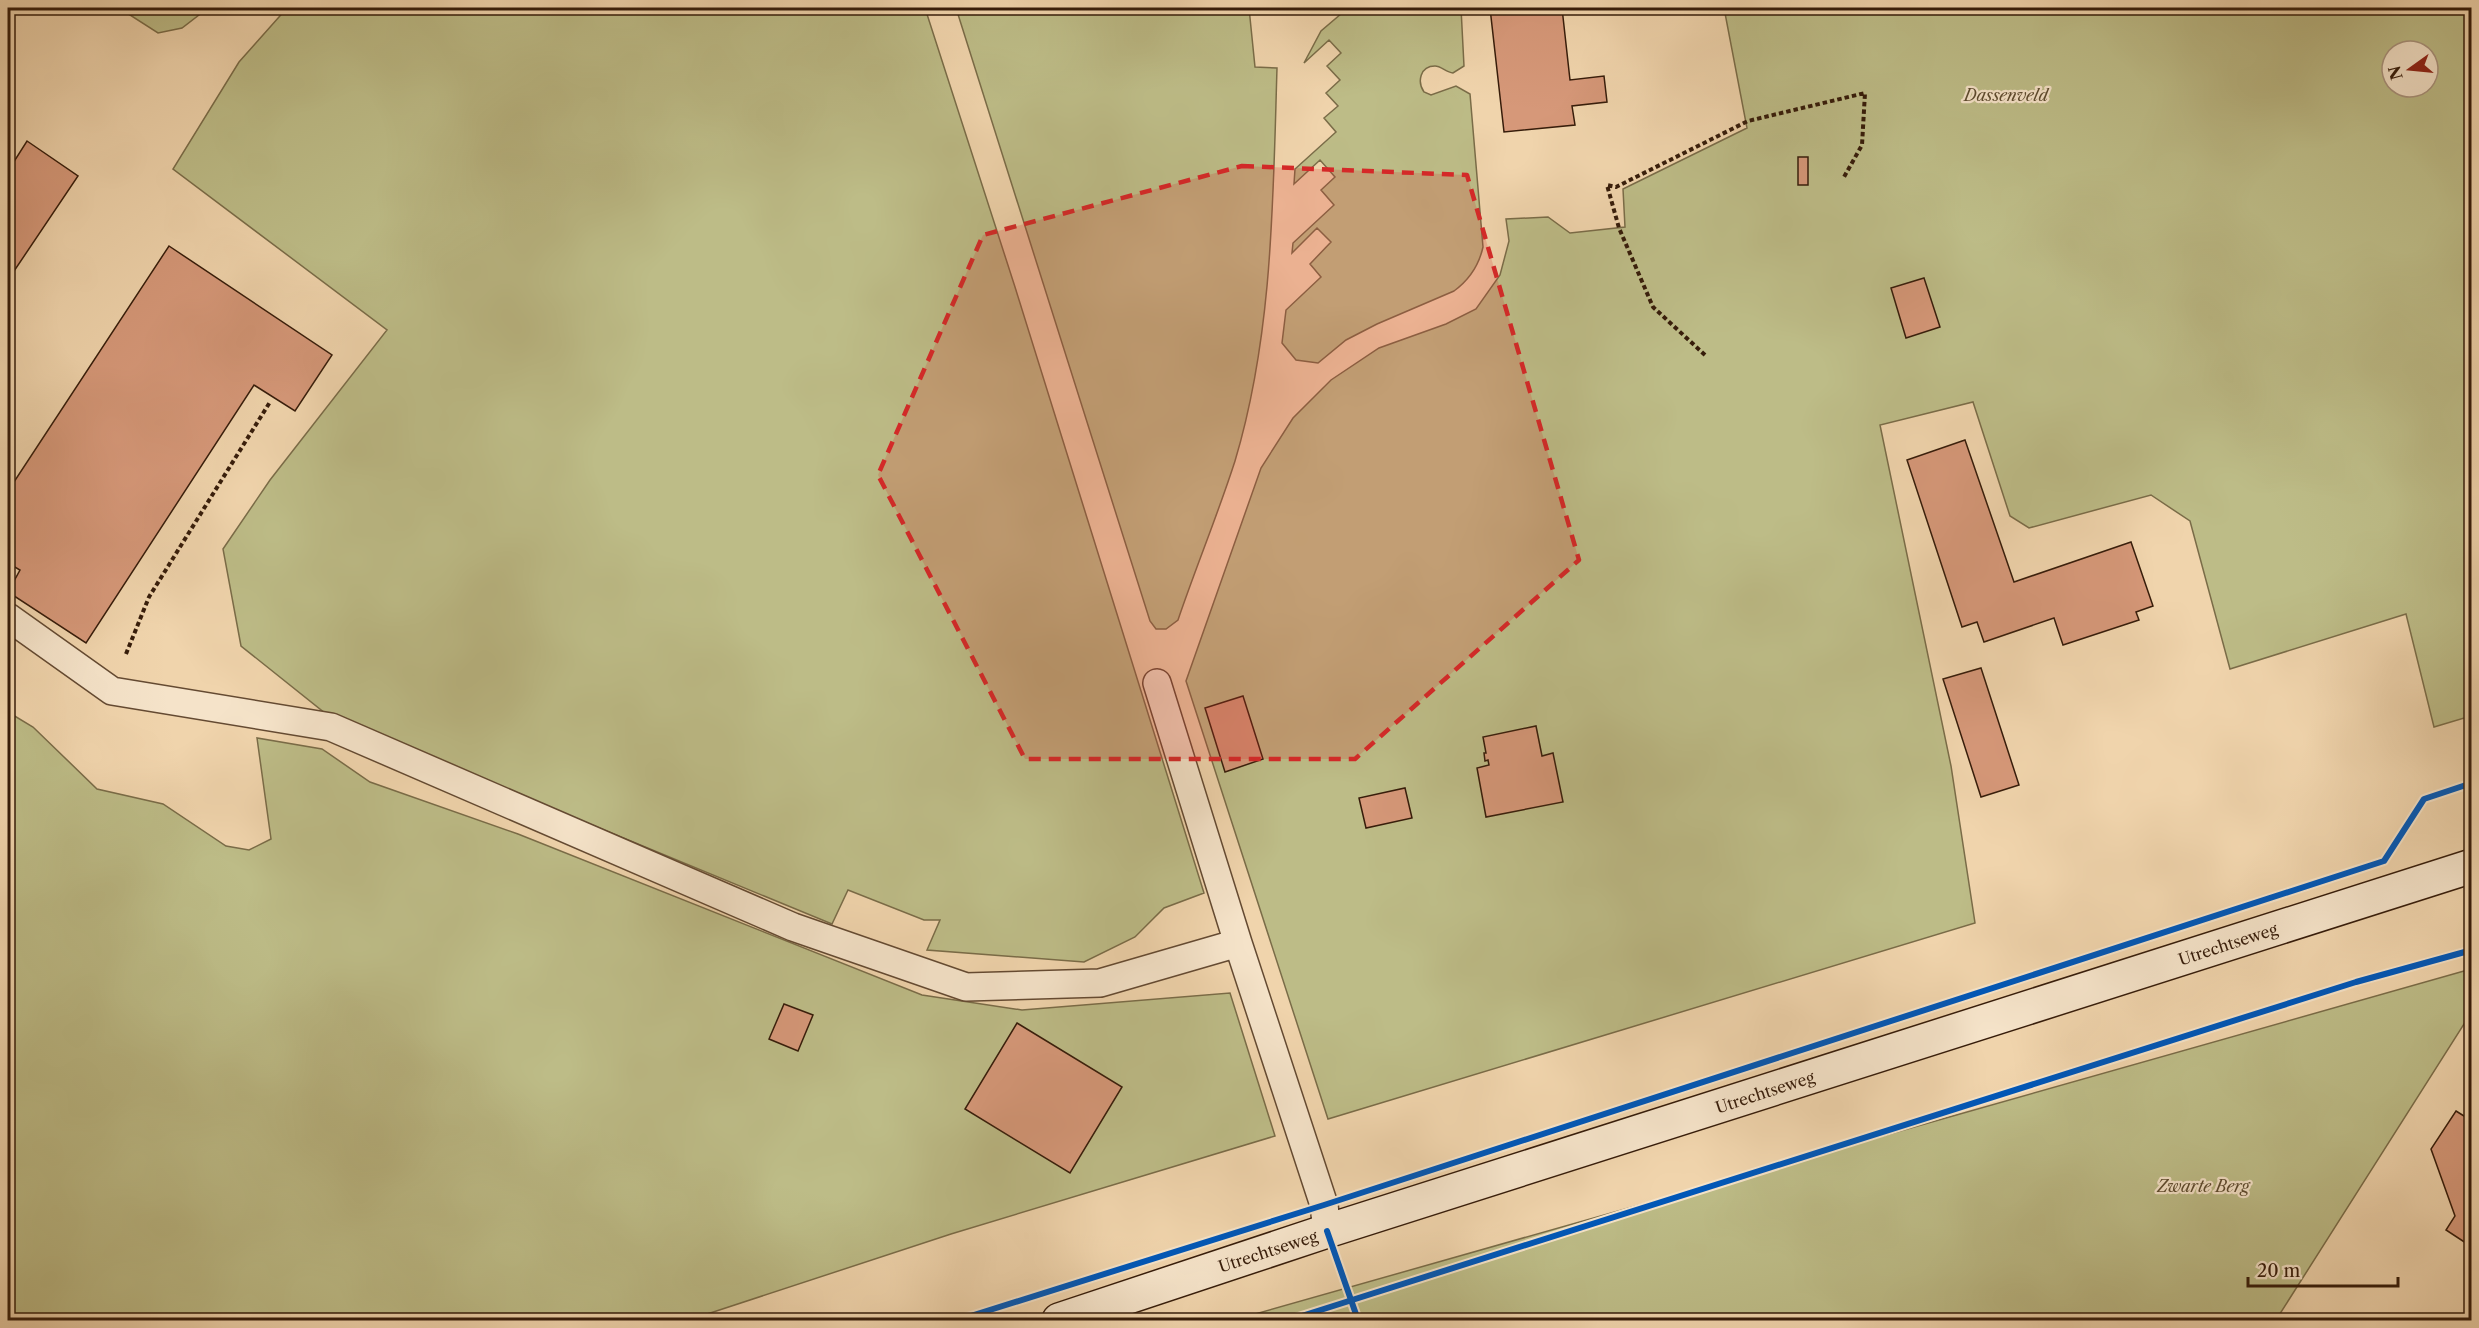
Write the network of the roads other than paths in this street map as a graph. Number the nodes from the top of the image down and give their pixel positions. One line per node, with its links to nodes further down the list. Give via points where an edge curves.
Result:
1 (8, 617): 4 (lane, via 112,691 331,727 793,927 966,987 1100,983)
2 (1157, 682): 4 (lane)
3 (2472, 866): 5 (main road, Utrechtseweg)
4 (1239, 943): 5 (lane, via 1324,1204)
5 (1327, 1231): 6 (main road, Utrechtseweg)
6 (1059, 1320)

